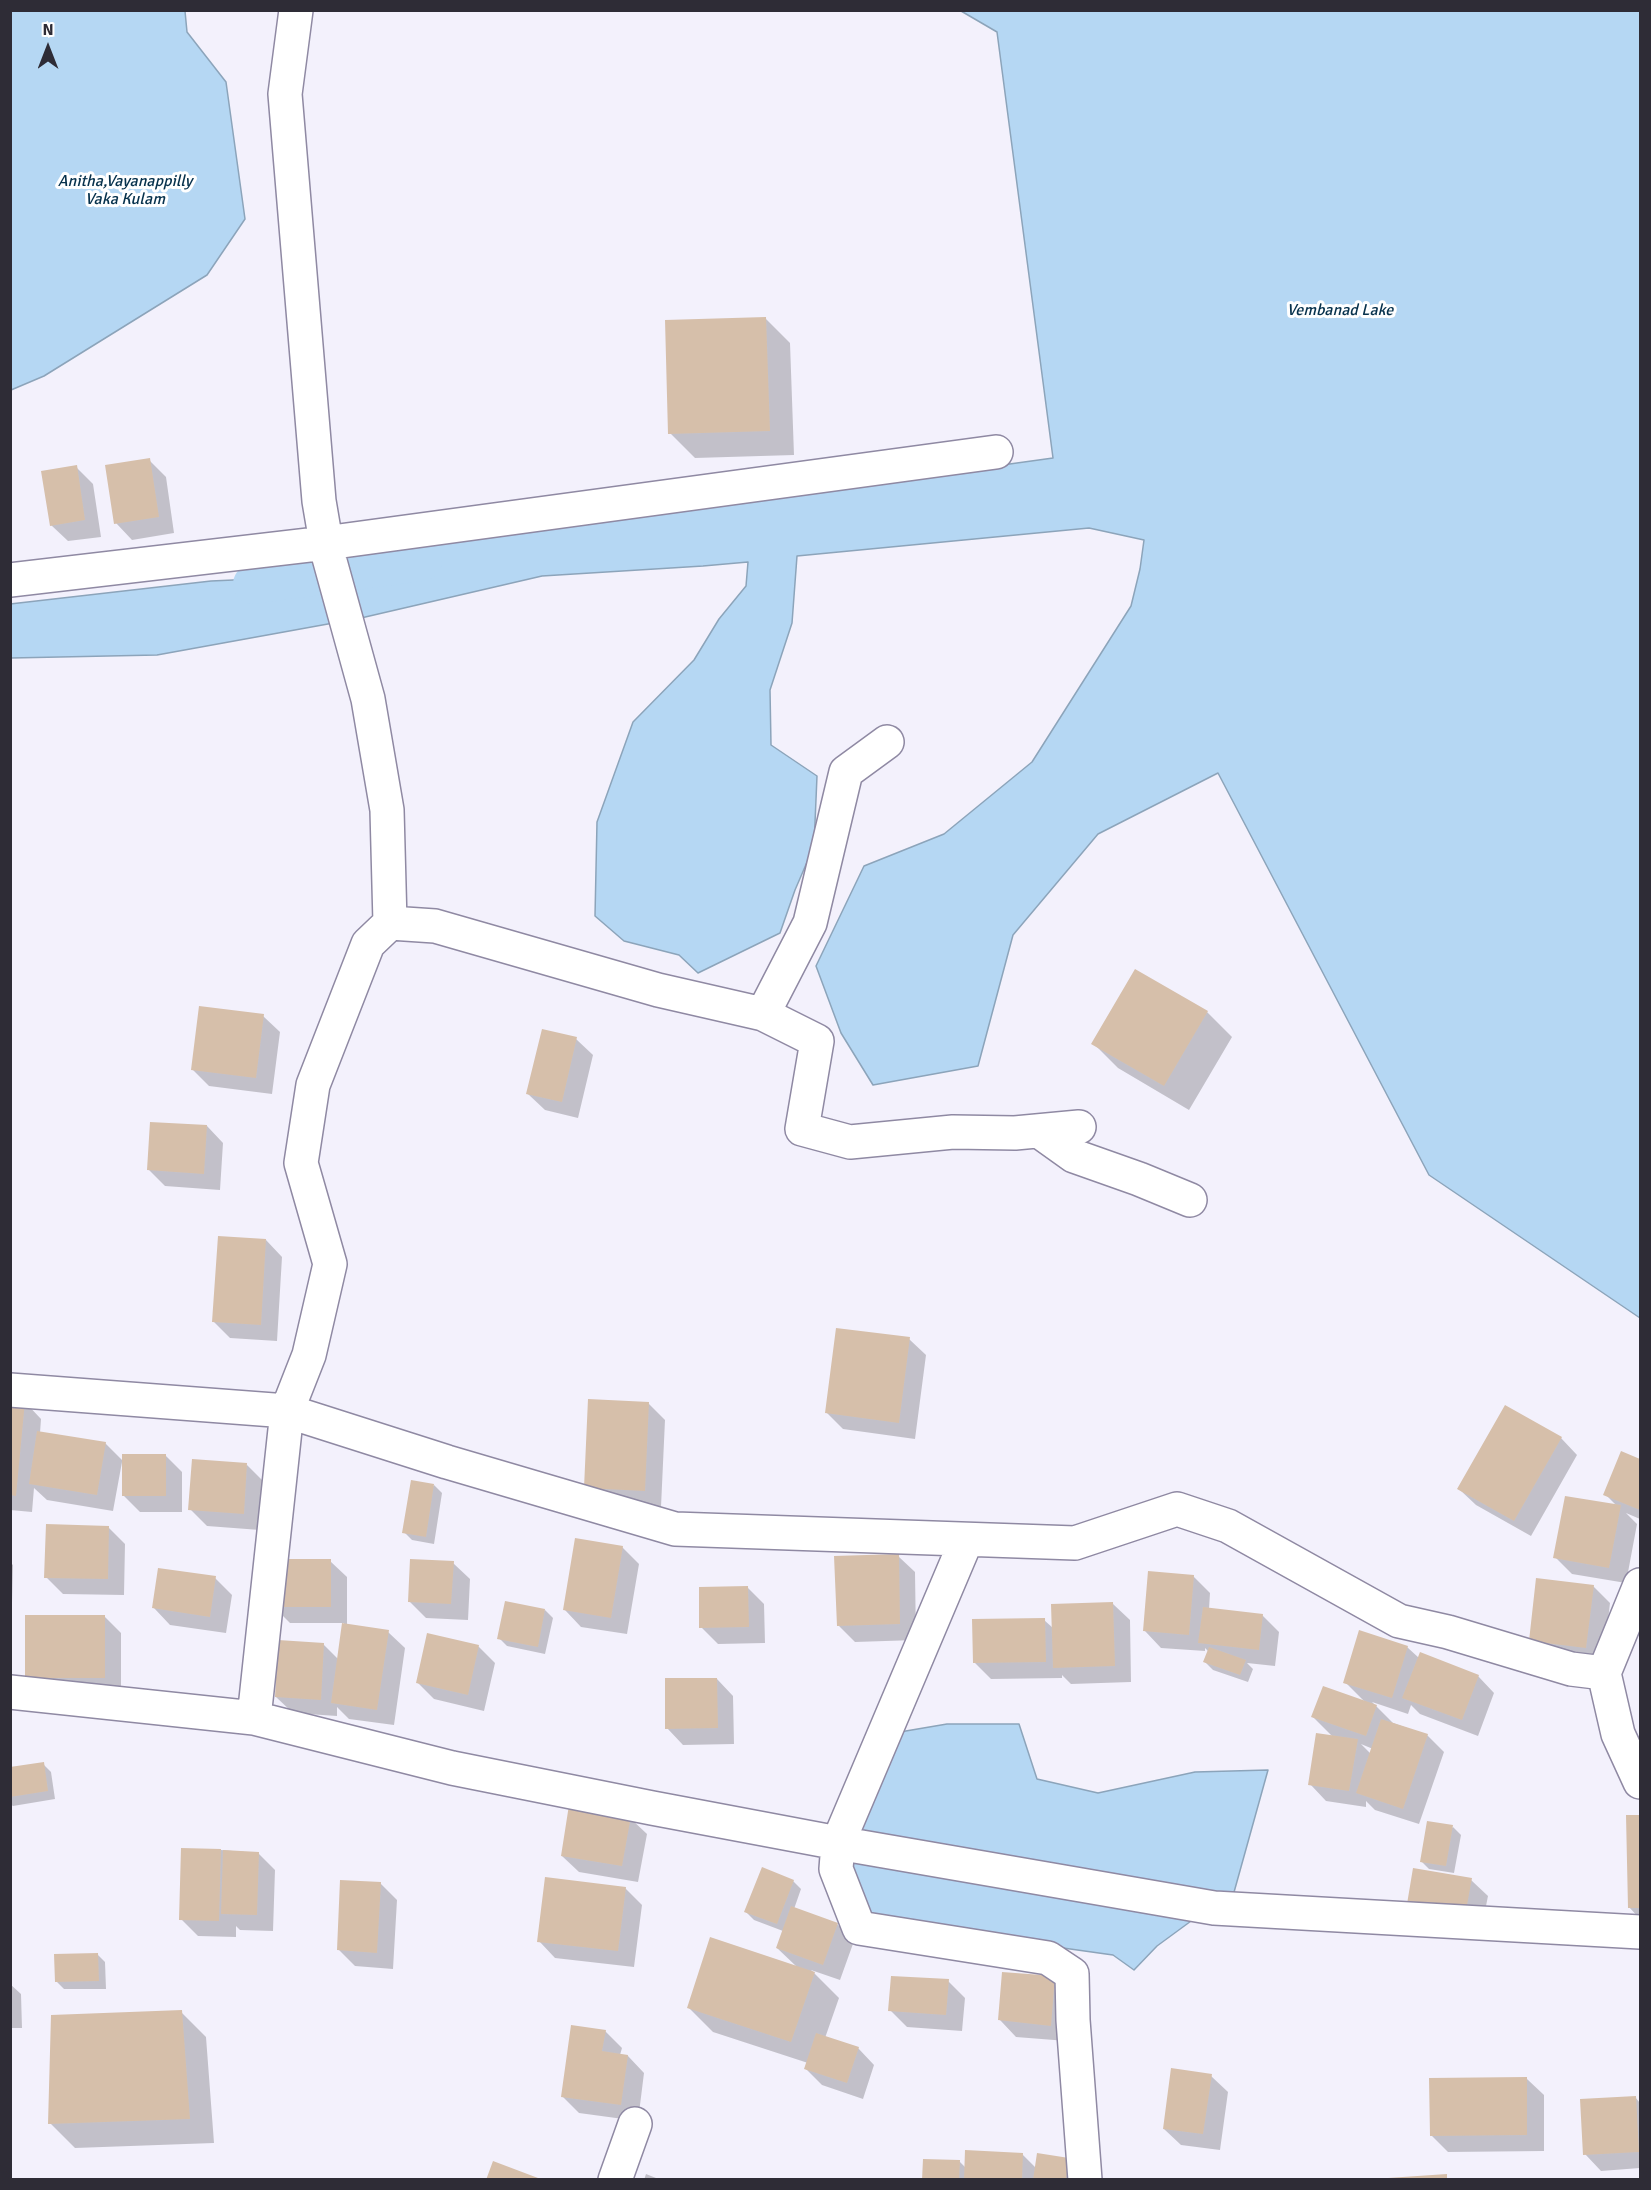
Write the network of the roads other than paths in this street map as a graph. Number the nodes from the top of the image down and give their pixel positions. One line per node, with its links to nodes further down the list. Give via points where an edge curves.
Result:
1 (296, 10): 3 (street, via 285,94 318,489)
2 (996, 452): 3 (street)
3 (327, 549): 4 (street); 6 (street, via 368,699 387,810)
4 (10, 580)
5 (887, 742): 7 (street, via 846,772 810,923)
6 (390, 923): 7 (street, via 435,926 658,990); 12 (street, via 368,944 313,1085 301,1163 330,1264 309,1355)
7 (763, 1014): 9 (street, via 817,1041 802,1129 850,1142 953,1132)
8 (1079, 1127): 9 (street)
9 (1039, 1131): 10 (street, via 1074,1156)
10 (1190, 1200)
11 (10, 1390): 12 (street)
12 (287, 1411): 13 (street, via 675,1529); 17 (street)
13 (966, 1541): 15 (street, via 1075,1543 1178,1509 1228,1526 1399,1621 1571,1669); 19 (street)
14 (1641, 1585): 15 (street)
15 (1604, 1673): 18 (street, via 1618,1734)
16 (10, 1692): 17 (street)
17 (254, 1718): 19 (street, via 452,1768)
18 (1641, 1782)
19 (838, 1843): 20 (street, via 1214,1908); 23 (street, via 836,1869 859,1928 1048,1958 1072,1974)
20 (1641, 1932)
21 (635, 2124): 22 (street)
22 (615, 2180)
23 (1085, 2180)

